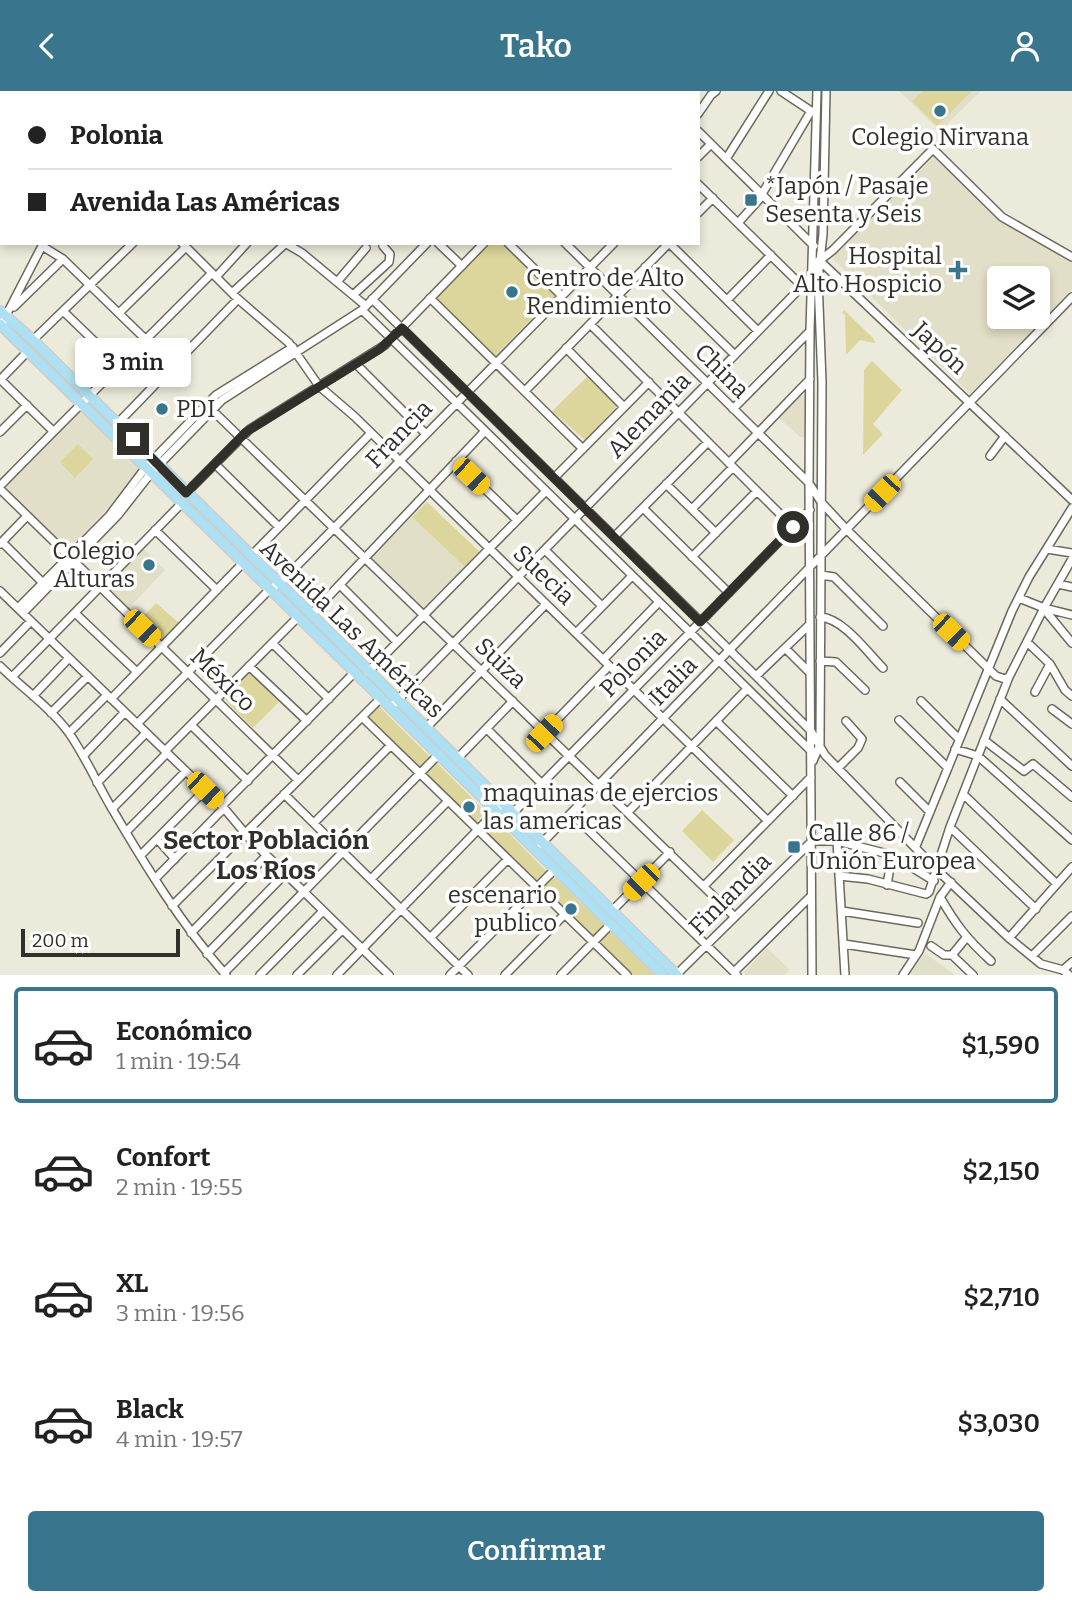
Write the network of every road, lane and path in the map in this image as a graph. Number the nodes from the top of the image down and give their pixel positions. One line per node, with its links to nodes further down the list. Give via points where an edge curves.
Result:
1 (769, 91): 11 (street)
2 (780, 91): 7 (street)
3 (817, 91): 7 (street)
4 (826, 91): 40 (street)
5 (712, 92): 6 (street)
6 (700, 111)
7 (814, 111): 13 (street); 17 (street)
8 (700, 133): 9 (street)
9 (711, 144): 10 (street); 11 (street)
10 (700, 155)
11 (726, 159): 13 (street)
12 (700, 186): 14 (street)
13 (763, 195): 16 (street); 17 (street)
14 (713, 198): 15 (street); 16 (street)
15 (700, 211)
16 (738, 223): 37 (street)
17 (813, 244): 40 (street); 45 (street)
18 (42, 245): 60 (street)
19 (44, 245): 36 (street)
20 (56, 245): 36 (street)
21 (132, 245): 47 (street)
22 (184, 245): 44 (street, Suecia); 59 (street)
23 (245, 245): 44 (street)
24 (283, 245): 51 (street)
25 (288, 245): 46 (street)
26 (425, 245): 54 (street)
27 (440, 245): 41 (street)
28 (482, 245): 41 (street)
29 (510, 245): 52 (street)
30 (567, 245): 43 (street, China)
31 (612, 245): 43 (street, Francia)
32 (667, 245): 42 (street)
33 (671, 245): 56 (street)
34 (383, 246): 49 (street, via 390,254 389,262)
35 (366, 248): 46 (street)
36 (52, 251): 39 (street)
37 (771, 255): 48 (street); 56 (street)
38 (1072, 257): 40 (street, Alemania, via 1002,217 933,149)
39 (63, 259): 47 (street); 60 (street)
40 (819, 261): 45 (street, Alemania); 84 (street, Japón); 120 (street)
41 (462, 266): 55 (street)
42 (645, 267): 50 (street); 71 (street)
43 (590, 268): 50 (street, China); 52 (street, Francia)
44 (214, 275): 51 (street, Suecia); 67 (street)
45 (812, 277): 48 (street, Alemania); 64 (street)
46 (337, 282): 49 (street)
47 (90, 285): 58 (street); 59 (street)
48 (802, 286): 63 (street, Alemania)
49 (353, 295): 57 (street)
50 (618, 295): 61 (street); 79 (street, China)
51 (235, 296): 70 (street, Suecia); 75 (street)
52 (562, 296): 72 (street, Francia)
53 (1072, 297): 84 (street, Italia)
54 (372, 299): 57 (street); 62 (street)
55 (430, 299): 62 (street); 72 (street)
56 (727, 300): 63 (street)
57 (364, 308): 65 (street); 70 (street)
58 (63, 311): 66 (street); 74 (street)
59 (119, 313): 67 (street)
60 (3, 319): 66 (main road, Avenida Las Américas); 69 (main road, Avenida Las Américas)
61 (590, 324): 68 (street); 78 (street)
62 (402, 328): 65 (street); 82 (street)
63 (758, 331): 71 (street, Alemania)
64 (810, 331): 76 (street); 90 (street)
65 (391, 339): 73 (street); 86 (street)
66 (33, 340): 83 (main road, Avenida Las Américas)
67 (146, 340): 74 (street); 75 (street)
68 (566, 348): 81 (street); 88 (street)
69 (29, 351): 77 (street); 85 (main road, Avenida Las Américas)
70 (295, 351): 80 (street, Suecia); 89 (street); 93 (street, via 216,395)
71 (735, 355): 79 (street, Alemania)
72 (496, 363): 81 (street); 82 (street, Francia)
73 (356, 364): 80 (street); 99 (street)
74 (120, 366): 83 (street)
75 (173, 366): 92 (street)
76 (810, 379): 98 (street); 111 (street)
77 (0, 380): 87 (street)
78 (649, 382): 88 (street); 91 (street)
79 (707, 383): 90 (street, China); 91 (street, Alemania)
80 (319, 386): 97 (street, Suecia); 101 (street)
81 (524, 391): 103 (street)
82 (467, 393): 86 (street, Francia); 110 (street)
83 (88, 396): 85 (street); 92 (main road, Avenida Las Américas)
84 (970, 402): 100 (street, Japón); 134 (street, Italia)
85 (80, 403): 94 (street); 109 (main road, Avenida Las Américas)
86 (457, 403): 95 (street); 99 (street, Francia)
87 (27, 405): 94 (street); 96 (street)
88 (624, 407): 103 (street)
89 (212, 409): 93 (street); 101 (street, Suiza)
90 (733, 409): 98 (street, China)
91 (679, 412): 102 (street); 122 (street, Alemania)
92 (117, 424): 109 (main road, Avenida Las Américas)
93 (192, 425): 109 (street)
94 (53, 431): 113 (street)
95 (485, 431): 106 (street); 115 (street)
96 (0, 432)
97 (371, 433): 105 (street, Suecia); 118 (street)
98 (758, 433): 108 (street); 111 (street, China)
99 (426, 434): 105 (street, Francia)
100 (1005, 436): 104 (street); 119 (street, Japón)
101 (241, 437): 107 (street); 118 (street, Suiza)
102 (708, 442): 108 (street); 112 (street)
103 (583, 449): 110 (street)
104 (990, 456)
105 (400, 461): 114 (street, Suecia); 132 (street, Francia)
106 (456, 461): 114 (street); 129 (street)
107 (215, 464): 117 (street); 130 (street)
108 (731, 465): 116 (street); 125 (street)
109 (152, 466): 117 (main road, Avenida Las Américas); 121 (main road, Avenida Las Américas); 145 (street)
110 (554, 478): 122 (street)
111 (809, 483): 120 (street, China); 126 (street)
112 (667, 484): 123 (street); 125 (street)
113 (1, 490): 127 (street, México)
114 (429, 490): 138 (street, Suecia); 146 (street)
115 (546, 491): 128 (street); 129 (street)
116 (757, 491): 131 (street); 135 (street)
117 (186, 493): 142 (main road, Avenida Las Américas)
118 (305, 500): 130 (street); 132 (street, Suiza)
119 (1072, 501)
120 (821, 502): 134 (street, China); 144 (street)
121 (182, 503): 133 (street); 148 (main road, Avenida Las Américas)
122 (585, 508): 128 (street, Alemania); 136 (street)
123 (643, 508): 136 (street); 143 (street)
124 (1072, 508): 140 (street)
125 (692, 509): 135 (street)
126 (810, 510): 131 (street, Polonia); 149 (street)
127 (27, 516): 137 (street); 145 (street, México)
128 (575, 519): 139 (street, Alemania); 151 (street)
129 (517, 520): 138 (street)
130 (279, 527): 142 (street)
131 (793, 527): 162 (street, Polonia)
132 (334, 529): 146 (street, Suiza); 154 (street, Francia)
133 (156, 530): 157 (street); 159 (street)
134 (847, 530): 144 (street, Italia); 198 (street, China)
135 (716, 533): 143 (street)
136 (614, 537): 176 (street)
137 (1, 543): 153 (street)
138 (489, 548): 152 (street, Suecia); 172 (street)
139 (545, 549): 152 (street, Alemania); 166 (street)
140 (1047, 549): 141 (street); 163 (street)
141 (1072, 553)
142 (251, 556): 154 (main road, Avenida Las Américas)
143 (692, 557): 162 (street)
144 (820, 557): 149 (street, Italia); 150 (street)
145 (71, 559): 153 (street); 157 (street, México); 168 (street)
146 (365, 559): 156 (street); 172 (street, Suiza)
147 (1072, 559): 155 (street)
148 (243, 563): 159 (street); 160 (main road, Avenida Las Américas)
149 (810, 567): 177 (street); 189 (street, Italia)
150 (821, 575): 174 (street); 178 (street, via 838,580)
151 (632, 576): 164 (street); 166 (street)
152 (518, 577): 165 (street, Suecia); 186 (street, Alemania)
153 (43, 583): 168 (street)
154 (279, 584): 160 (street, Francia); 170 (main road, Avenida Las Américas)
155 (1058, 584): 158 (street); 167 (street)
156 (340, 585): 170 (street); 182 (street)
157 (100, 587): 169 (street); 187 (street, México)
158 (1072, 587)
159 (217, 590): 187 (street)
160 (270, 590): 173 (main road, Avenida Las Américas); 203 (street, Francia)
161 (0, 591): 168 (street)
162 (729, 593): 176 (street, Polonia)
163 (1019, 598): 167 (street); 198 (street)
164 (659, 602): 179 (street); 194 (street)
165 (546, 604): 180 (street, Suecia); 200 (street)
166 (602, 606): 180 (street)
167 (1044, 608): 171 (street); 183 (street); 185 (street)
168 (21, 611): 175 (street)
169 (75, 613): 181 (street); 201 (street)
170 (311, 615): 202 (main road, Avenida Las Américas)
171 (1072, 615)
172 (423, 616): 182 (street); 186 (street, Suiza)
173 (298, 617): 184 (street); 204 (main road, Avenida Las Américas)
174 (820, 617): 193 (street); 199 (street, via 841,624)
175 (32, 621): 181 (street); 190 (street)
176 (700, 622): 179 (street, Polonia); 189 (street)
177 (810, 624): 188 (street); 205 (street)
178 (883, 626)
179 (690, 632): 192 (street); 211 (street, Polonia)
180 (576, 633): 194 (street, Suecia)
181 (50, 639): 191 (street); 208 (street)
182 (397, 642): 202 (street)
183 (1027, 642): 195 (street); 209 (street)
184 (272, 643): 197 (street); 218 (street)
185 (1072, 643)
186 (453, 644): 200 (street, Suiza); 221 (street, Alemania)
187 (162, 647): 201 (street); 203 (street, México)
188 (786, 649): 205 (street); 207 (street)
189 (729, 650): 192 (street, Italia); 207 (street)
190 (0, 653)
191 (69, 658): 206 (street); 214 (street)
192 (719, 661): 210 (street); 229 (street, Italia)
193 (820, 661): 212 (street, via 836,662); 245 (street)
194 (606, 663): 211 (street, Suecia); 242 (street)
195 (1051, 664): 213 (street); 215 (street)
196 (0, 666): 208 (street)
197 (250, 666): 220 (street); 231 (street)
198 (988, 667): 209 (street, China, via 1001,678); 243 (street)
199 (883, 668)
200 (482, 670): 222 (street, Suiza); 237 (street)
201 (137, 672): 216 (street)
202 (368, 672): 221 (main road, Avenida Las Américas)
203 (188, 673): 220 (street, México); 234 (street, Francia)
204 (354, 673): 217 (main road, Avenida Las Américas); 218 (street)
205 (810, 673): 239 (street)
206 (88, 676): 216 (street); 227 (street)
207 (756, 676): 239 (street)
208 (12, 677): 214 (street)
209 (1009, 677): 219 (street)
210 (747, 689): 233 (street); 250 (street)
211 (634, 690): 229 (street, Suecia); 254 (street, Polonia)
212 (865, 690)
213 (1035, 692)
214 (33, 696): 227 (street)
215 (1072, 696)
216 (109, 697): 226 (street); 240 (street)
217 (381, 698): 224 (main road, Avenida Las Américas); 228 (street)
218 (329, 699): 231 (street)
219 (1000, 699): 244 (street); 257 (street)
220 (216, 700): 236 (street); 251 (street, México)
221 (397, 700): 224 (street, Alemania); 237 (main road, Avenida Las Américas)
222 (513, 701): 238 (street); 242 (street, Suiza)
223 (921, 701): 243 (street)
224 (390, 708): 252 (main road, Avenida Las Américas)
225 (1052, 709): 235 (street)
226 (125, 712): 234 (street); 253 (street)
227 (51, 713): 240 (street)
228 (362, 717): 246 (street); 263 (street)
229 (663, 719): 247 (street, Suecia); 268 (street, Italia)
230 (899, 720): 259 (street)
231 (307, 721): 251 (street)
232 (846, 721): 258 (street, via 862,739)
233 (716, 722): 247 (street); 272 (street)
234 (137, 724): 241 (street)
235 (1072, 724)
236 (191, 725): 249 (street); 264 (street)
237 (426, 728): 256 (main road, Avenida Las Américas)
238 (487, 729): 256 (street); 267 (street)
239 (811, 731): 245 (street); 250 (street)
240 (69, 733): 253 (street)
241 (146, 733): 249 (street); 266 (street)
242 (544, 733): 254 (street, Suiza)
243 (959, 739): 248 (street)
244 (984, 740): 255 (street); 273 (street, via 1024,771 1033,764)
245 (820, 744): 250 (street)
246 (391, 745): 261 (street); 283 (street)
247 (691, 747): 278 (street); 282 (street, Suecia)
248 (955, 749): 255 (street); 259 (street)
249 (166, 752): 260 (street); 277 (street)
250 (818, 753): 258 (street); 262 (street)
251 (273, 755): 263 (street, México); 264 (street)
252 (439, 755): 261 (street); 276 (main road, Avenida Las Américas)
253 (83, 756): 266 (street)
254 (569, 756): 267 (street, Polonia); 268 (street, Suiza)
255 (978, 757): 270 (street); 289 (street)
256 (457, 759): 276 (main road, Avenida Las Américas)
257 (1072, 766)
258 (838, 768): 293 (street)
259 (948, 768): 279 (street)
260 (186, 771): 269 (street); 286 (street)
261 (420, 774): 274 (street); 294 (street)
262 (811, 777): 272 (street); 290 (street)
263 (298, 780): 271 (street)
264 (248, 781): 275 (street)
265 (900, 782): 279 (street)
266 (97, 783): 277 (street)
267 (542, 784): 280 (street, Polonia)
268 (599, 784): 278 (street, Suiza); 281 (street, Italia)
269 (205, 790): 275 (street); 288 (street)
270 (963, 794): 284 (street); 311 (street)
271 (284, 795): 283 (street); 287 (street)
272 (793, 796): 282 (street)
273 (1072, 797)
274 (448, 801): 285 (street); 307 (street)
275 (223, 807): 287 (street); 299 (street)
276 (499, 808): 280 (main road, Avenida Las Américas); 285 (street); 292 (main road, Avenida Las Américas)
277 (112, 809): 286 (street)
278 (628, 812): 295 (street, Suiza)
279 (930, 812): 293 (street)
280 (513, 813): 292 (main road, Avenida Las Américas)
281 (571, 813): 292 (street, Italia); 309 (street)
282 (768, 821): 313 (street)
283 (314, 823): 294 (street)
284 (950, 827): 303 (street); 320 (street)
285 (478, 830): 300 (street); 319 (street)
286 (126, 832): 296 (street)
287 (246, 832): 298 (street); 318 (street)
288 (157, 839): 296 (street); 299 (street)
289 (1072, 840)
290 (812, 841): 291 (street); 316 (street); 325 (street, Finlandia)
291 (838, 841): 297 (street); 305 (street)
292 (539, 846): 302 (main road, Avenida Las Américas); 322 (main road, Avenida Las Américas)
293 (916, 846): 303 (street)
294 (343, 852): 307 (street); 315 (street)
295 (670, 852): 309 (street); 313 (street, Suiza)
296 (141, 855): 306 (street)
297 (892, 855): 308 (street); 312 (street)
298 (267, 856): 304 (street); 330 (street)
299 (175, 859): 306 (street)
300 (508, 859): 314 (street); 332 (street)
301 (1072, 867): 311 (street)
302 (555, 869): 314 (street); 328 (main road, Avenida Las Américas)
303 (936, 869): 308 (street); 310 (street)
304 (285, 874): 315 (street); 339 (street)
305 (839, 876): 312 (street); 323 (street)
306 (155, 879): 318 (street)
307 (371, 879): 319 (street)
308 (934, 881): 312 (street, via 926,894)
309 (641, 882): 322 (street); 336 (street)
310 (951, 882): 317 (street); 331 (street)
311 (1058, 884): 320 (street)
312 (887, 885)
313 (704, 886): 325 (street, Suiza)
314 (537, 887): 324 (street); 346 (street)
315 (304, 892): 321 (street); 350 (street)
316 (811, 896): 351 (street); 362 (street)
317 (940, 897): 333 (street); 340 (street)
318 (172, 906): 330 (street)
319 (400, 908): 332 (street); 338 (street)
320 (1036, 909): 331 (street)
321 (323, 911): 329 (street); 353 (street)
322 (612, 911): 361 (main road, Avenida Las Américas)
323 (842, 911): 327 (street); 335 (street)
324 (565, 914): 334 (street); 358 (street)
325 (734, 916): 336 (street, Finlandia)
326 (1072, 916): 342 (street)
327 (918, 923)
328 (611, 924): 334 (street); 360 (main road, Avenida Las Américas)
329 (342, 930): 338 (street); 354 (street)
330 (191, 933): 339 (street)
331 (1009, 937): 342 (street)
332 (430, 938): 346 (street)
333 (966, 938): 341 (street); 343 (street)
334 (593, 942): 349 (street); 359 (street)
335 (844, 944): 340 (street); 352 (street)
336 (706, 945): 351 (street); 361 (street, Finlandia)
337 (931, 946): 341 (street)
338 (362, 949): 348 (street); 355 (street)
339 (207, 954): 350 (street)
340 (916, 955): 363 (street)
341 (952, 955): 364 (street)
342 (1032, 956): 345 (street)
343 (991, 961)
344 (1072, 962): 347 (street)
345 (1041, 964): 347 (street); 365 (street)
346 (459, 966): 356 (street); 357 (street)
347 (1066, 972)
348 (384, 973)
349 (622, 973)
350 (225, 974)
351 (736, 974)
352 (848, 974)
353 (260, 975)
354 (297, 975)
355 (337, 975)
356 (450, 975)
357 (468, 975)
358 (505, 975)
359 (561, 975)
360 (663, 975)
361 (677, 975)
362 (812, 975)
363 (903, 975)
364 (973, 975)
365 (1048, 975)

